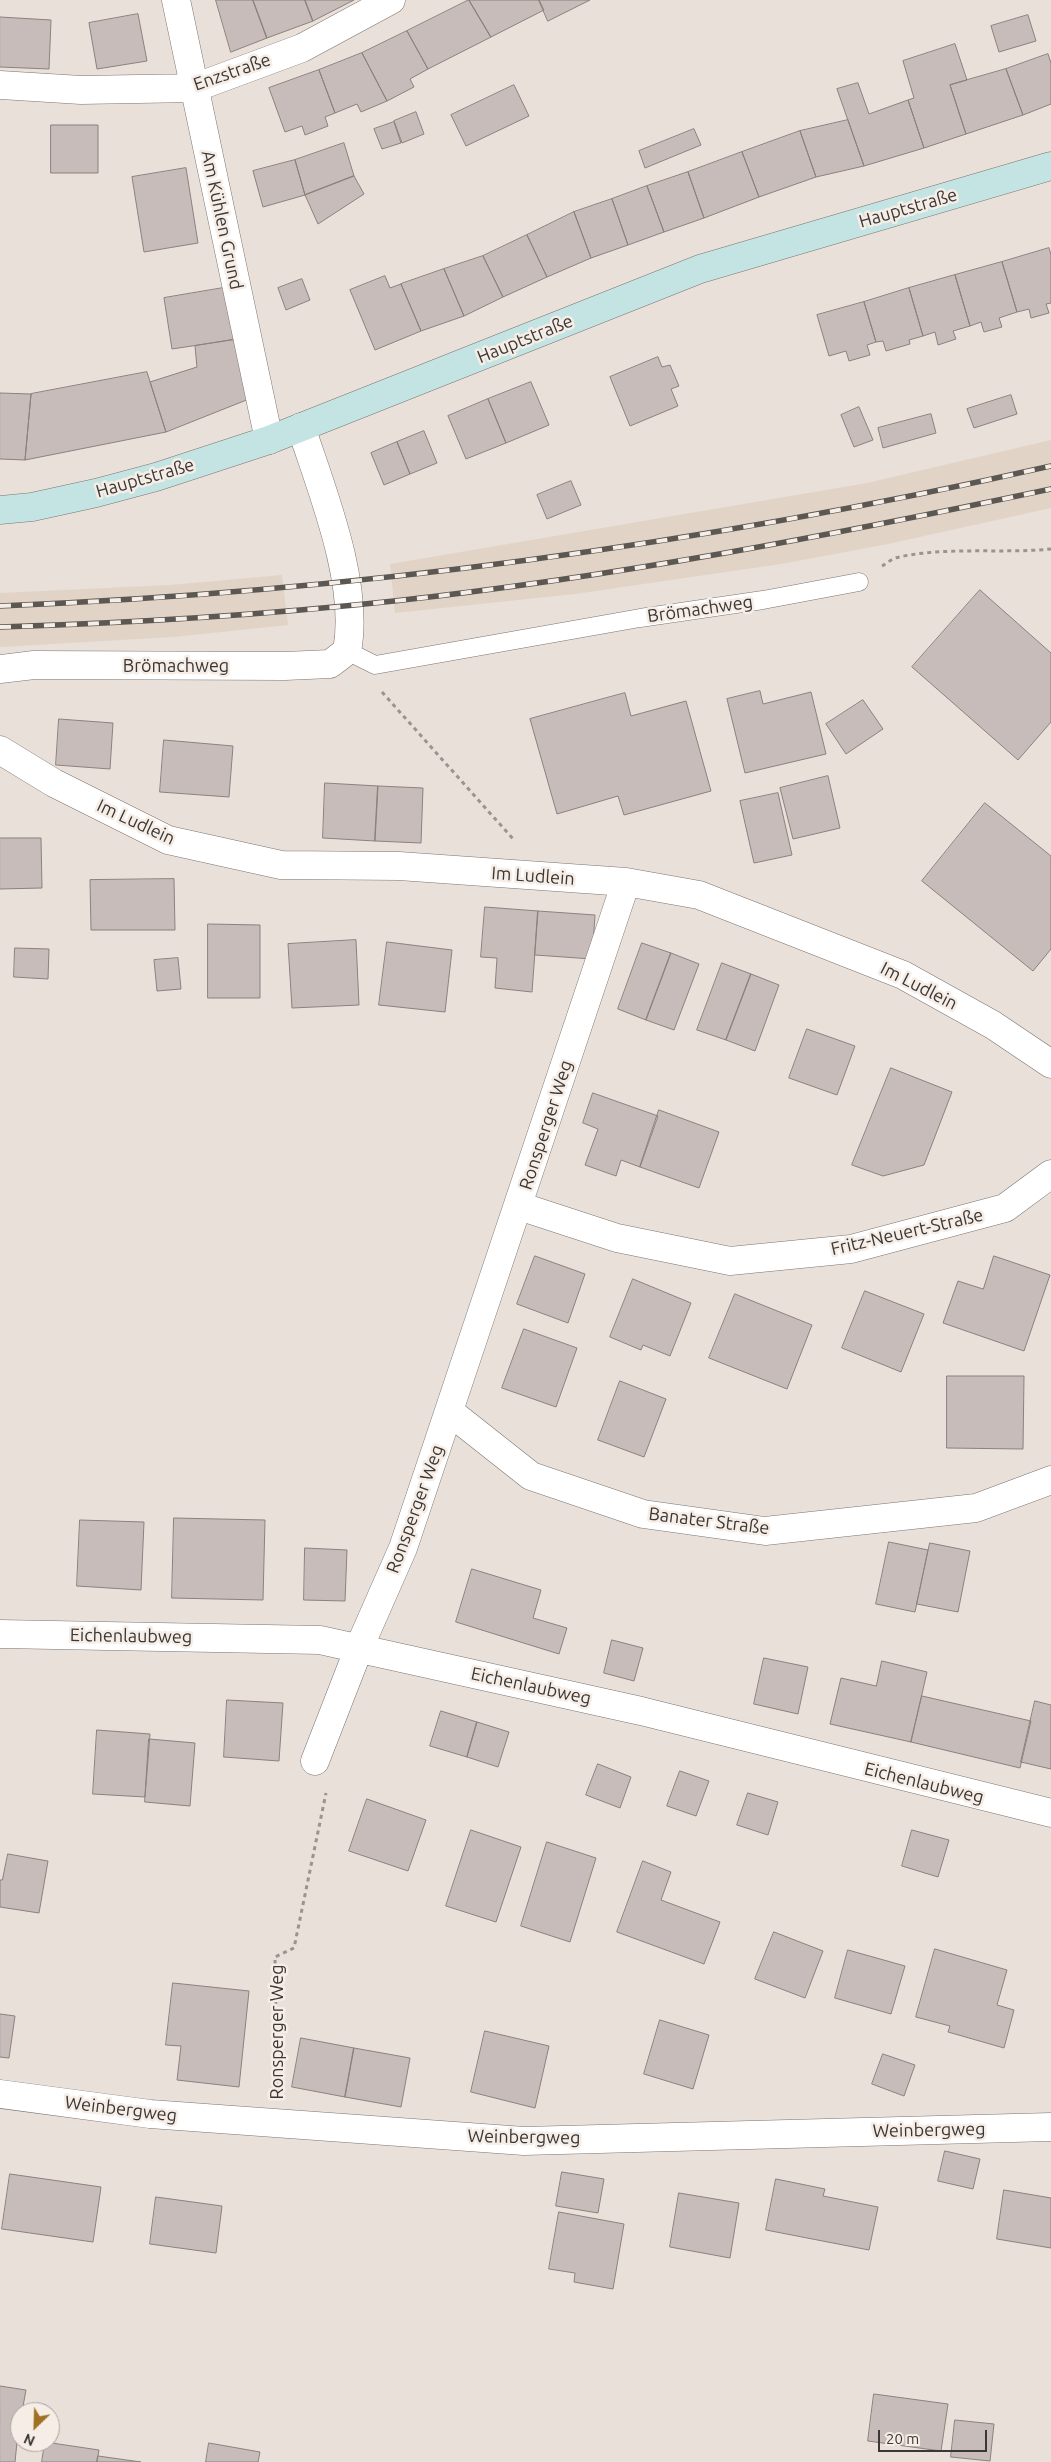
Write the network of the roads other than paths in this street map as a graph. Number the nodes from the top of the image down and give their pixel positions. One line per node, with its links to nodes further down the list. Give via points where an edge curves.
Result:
1 (176, 0): 4 (street, Am Kühlen Grund)
2 (391, 0): 4 (street, Enzstraße, via 302,48)
3 (0, 85): 4 (street, Enzstraße, via 81,90)
4 (194, 88): 7 (street, Am Kühlen Grund)
5 (1051, 166): 6 (street, Hauptstraße, via 700,269)
6 (302, 427): 7 (street, Hauptstraße); 10 (street, via 343,569 351,630)
7 (269, 440): 8 (street, Hauptstraße, via 96,493 32,507)
8 (0, 510)
9 (859, 582): 10 (lane, Brömachweg, via 375,665)
10 (347, 651): 11 (street, Brömachweg, via 330,664 34,665)
11 (0, 669)
12 (0, 750): 13 (street, Im Ludlein, via 54,783 168,840 281,865 398,866)
13 (626, 882): 14 (street, Im Ludlein, via 699,895 903,975 993,1025); 16 (street, Ronsperger Weg)
14 (1051, 1064)
15 (1051, 1174): 16 (street, Fritz-Neuert-Straße, via 1006,1208 996,1211 850,1249 730,1261 617,1238)
16 (519, 1206): 17 (street, Ronsperger Weg)
17 (450, 1412): 18 (street, Banater Straße, via 531,1476 643,1514 765,1531 976,1508); 20 (street, Ronsperger Weg, via 403,1548)
18 (1051, 1480)
19 (0, 1634): 20 (street, Eichenlaubweg, via 320,1640)
20 (359, 1648): 21 (street, Ronsperger Weg); 22 (street, Eichenlaubweg, via 641,1711)
21 (315, 1761)
22 (1051, 1814)
23 (0, 2094): 24 (street, Weinbergweg, via 150,2114 524,2141)
24 (1051, 2127)

